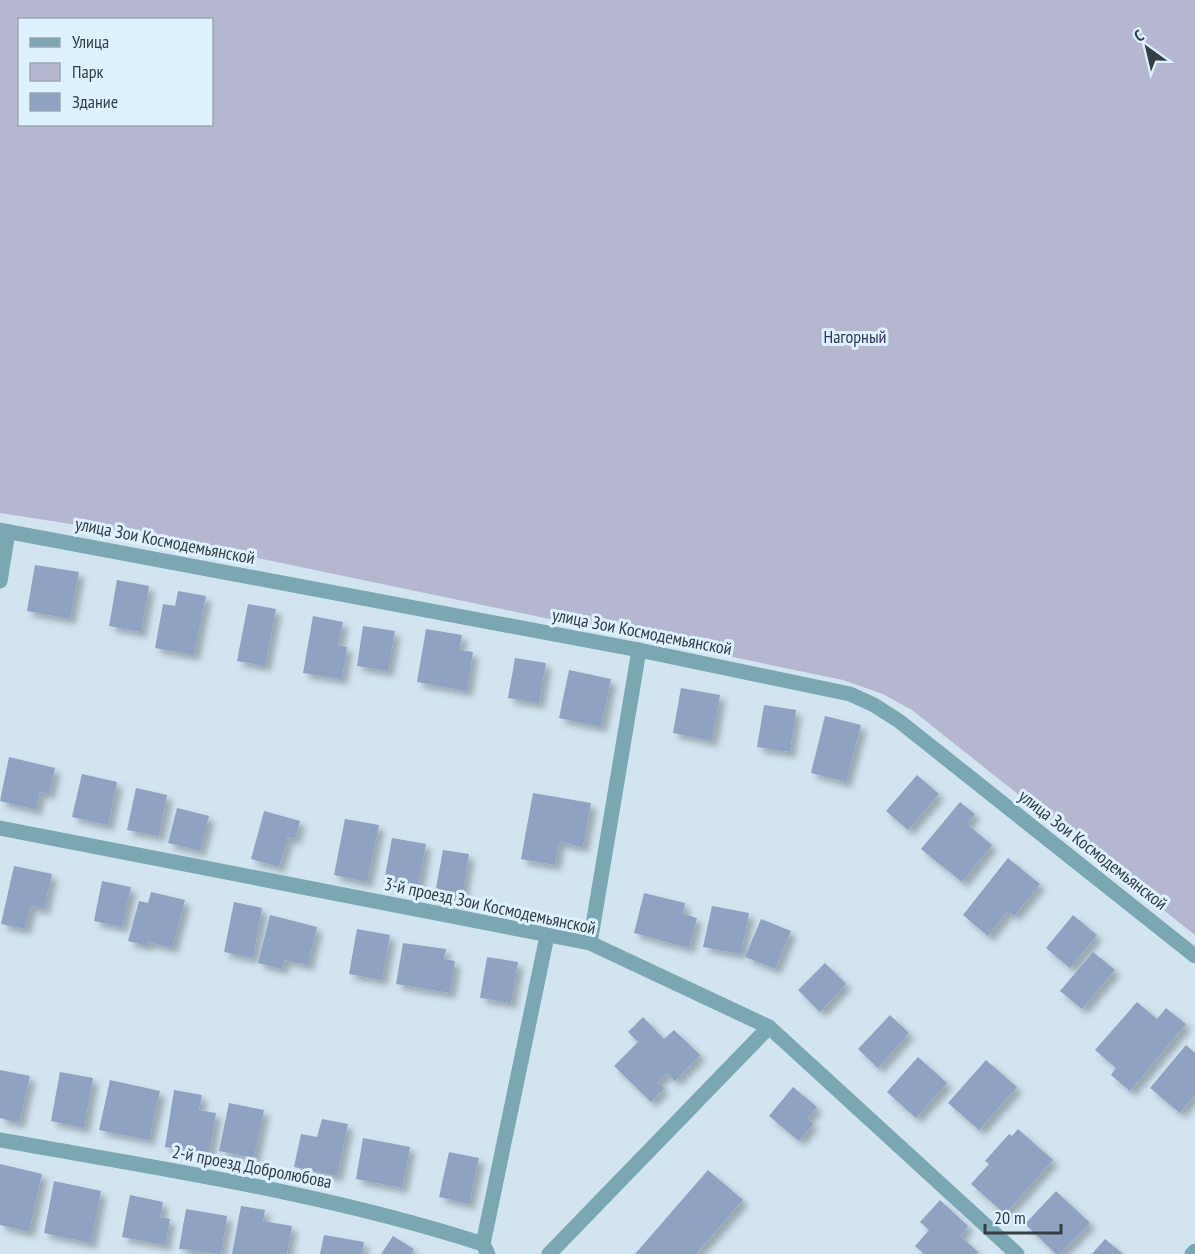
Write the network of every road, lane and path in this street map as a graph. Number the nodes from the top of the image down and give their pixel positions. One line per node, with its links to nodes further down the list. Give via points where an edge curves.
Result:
1 (4, 531): 2 (street); 3 (street, улица Зои Космодемьянской)
2 (0, 581)
3 (639, 650): 6 (street); 7 (street, улица Зои Космодемьянской, via 849,694 874,705)
4 (0, 828): 5 (street, 3-й проезд Зои Космодемьянской)
5 (547, 936): 6 (street, 3-й проезд Зои Космодемьянской); 10 (street)
6 (590, 943): 8 (street, 3-й проезд Зои Космодемьянской)
7 (1195, 956)
8 (770, 1027): 11 (street); 12 (street, 3-й проезд Зои Космодемьянской)
9 (0, 1140): 10 (street, 2-й проезд Добролюбова, via 358,1208 419,1223)
10 (486, 1249)
11 (549, 1254)
12 (1016, 1254)

